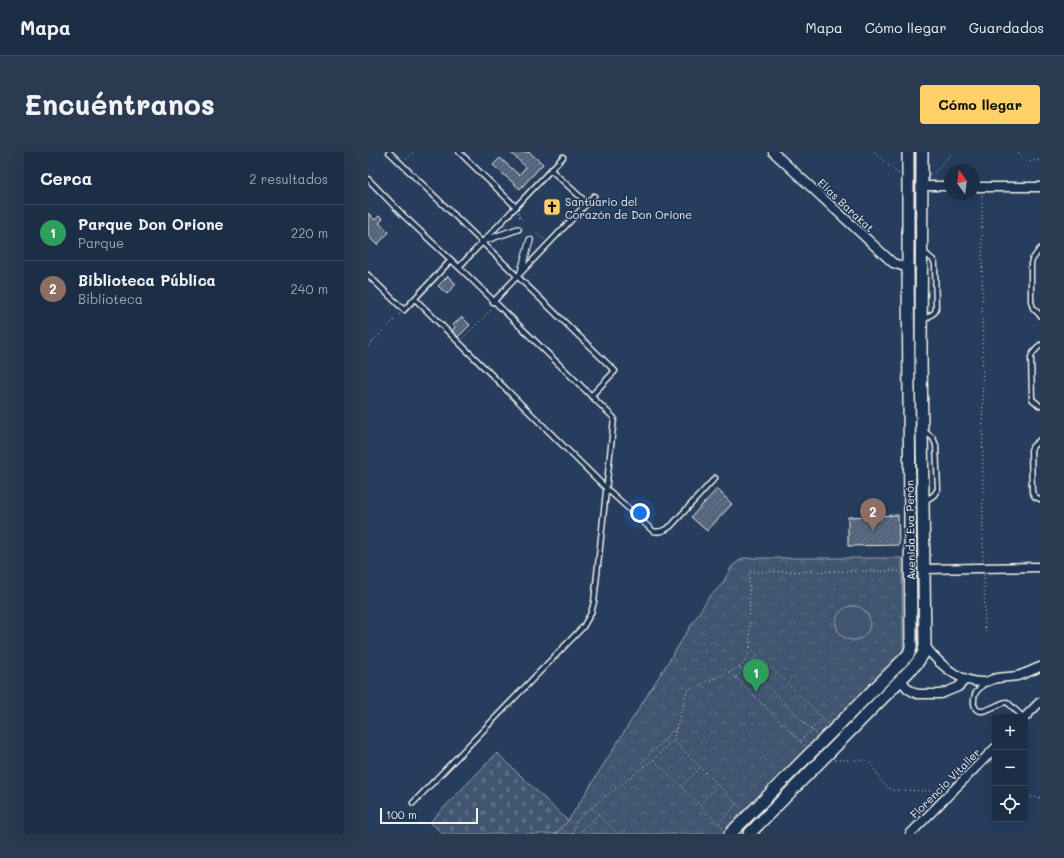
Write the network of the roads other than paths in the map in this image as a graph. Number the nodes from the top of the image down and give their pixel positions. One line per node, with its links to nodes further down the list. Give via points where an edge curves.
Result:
1 (389, 152): 20 (lane)
2 (459, 152): 15 (lane)
3 (908, 152): 18 (main road, Avenida Eva Perón)
4 (922, 152): 9 (main road, Avenida Eva Perón)
5 (776, 153): 24 (street, Elías Barakat, via 893,263)
6 (563, 157): 7 (lane)
7 (551, 170): 14 (lane); 15 (lane)
8 (368, 180): 22 (lane)
9 (922, 186): 10 (street); 17 (main road, Avenida Eva Perón)
10 (944, 186)
11 (980, 186): 12 (street)
12 (1040, 187)
13 (594, 196): 14 (lane)
14 (587, 203): 25 (lane)
15 (516, 207): 20 (lane)
16 (518, 229): 20 (street)
17 (921, 229): 18 (main road); 31 (main road, Avenida Eva Perón)
18 (908, 230): 24 (main road, Avenida Eva Perón)
19 (530, 240): 25 (street)
20 (484, 241): 23 (lane); 25 (lane)
21 (1040, 249): 29 (lane, via 1031,264 1031,301 1033,308)
22 (451, 260): 23 (lane); 27 (lane)
23 (459, 267): 28 (lane)
24 (908, 268): 32 (main road, Avenida Eva Perón)
25 (519, 274): 28 (lane); 33 (lane, via 615,371)
26 (368, 275): 27 (lane, via 404,310)
27 (415, 299): 37 (lane)
28 (495, 303): 33 (lane)
29 (1040, 315)
30 (1040, 345): 34 (lane, via 1031,357 1032,399)
31 (921, 357): 32 (main road); 40 (main road, Avenida Eva Perón)
32 (909, 358): 39 (main road, Avenida Eva Perón)
33 (592, 396): 37 (lane, via 614,418)
34 (1040, 406)
35 (1040, 440): 38 (lane, via 1031,450 1032,492)
36 (715, 478): 37 (lane, via 671,526 657,532)
37 (606, 488): 54 (lane, via 594,602 583,627)
38 (1040, 499)
39 (910, 502): 40 (main road); 43 (main road, Avenida Eva Perón)
40 (923, 502): 42 (main road, Avenida Eva Perón)
41 (1040, 567): 42 (street)
42 (924, 569): 44 (main road, Avenida Eva Perón)
43 (911, 618): 44 (main road); 55 (main road, Avenida Eva Perón, via 910,651 823,741)
44 (924, 618): 45 (main road, Avenida Eva Perón)
45 (925, 646): 47 (street, via 948,670); 48 (main road, Avenida Eva Perón, via 921,658)
46 (1040, 667): 49 (street, via 1018,676)
47 (966, 679): 48 (street, via 958,687 941,694 917,694); 49 (street)
48 (900, 680): 56 (main road, Avenida Eva Perón)
49 (986, 682): 51 (lane, via 974,696 977,710 988,710 1007,702)
50 (1040, 702): 52 (street)
51 (1021, 714)
52 (1027, 714)
53 (993, 750): 57 (street, Florencio Vitaller)
54 (413, 803)
55 (728, 833)
56 (749, 834)
57 (910, 834)

